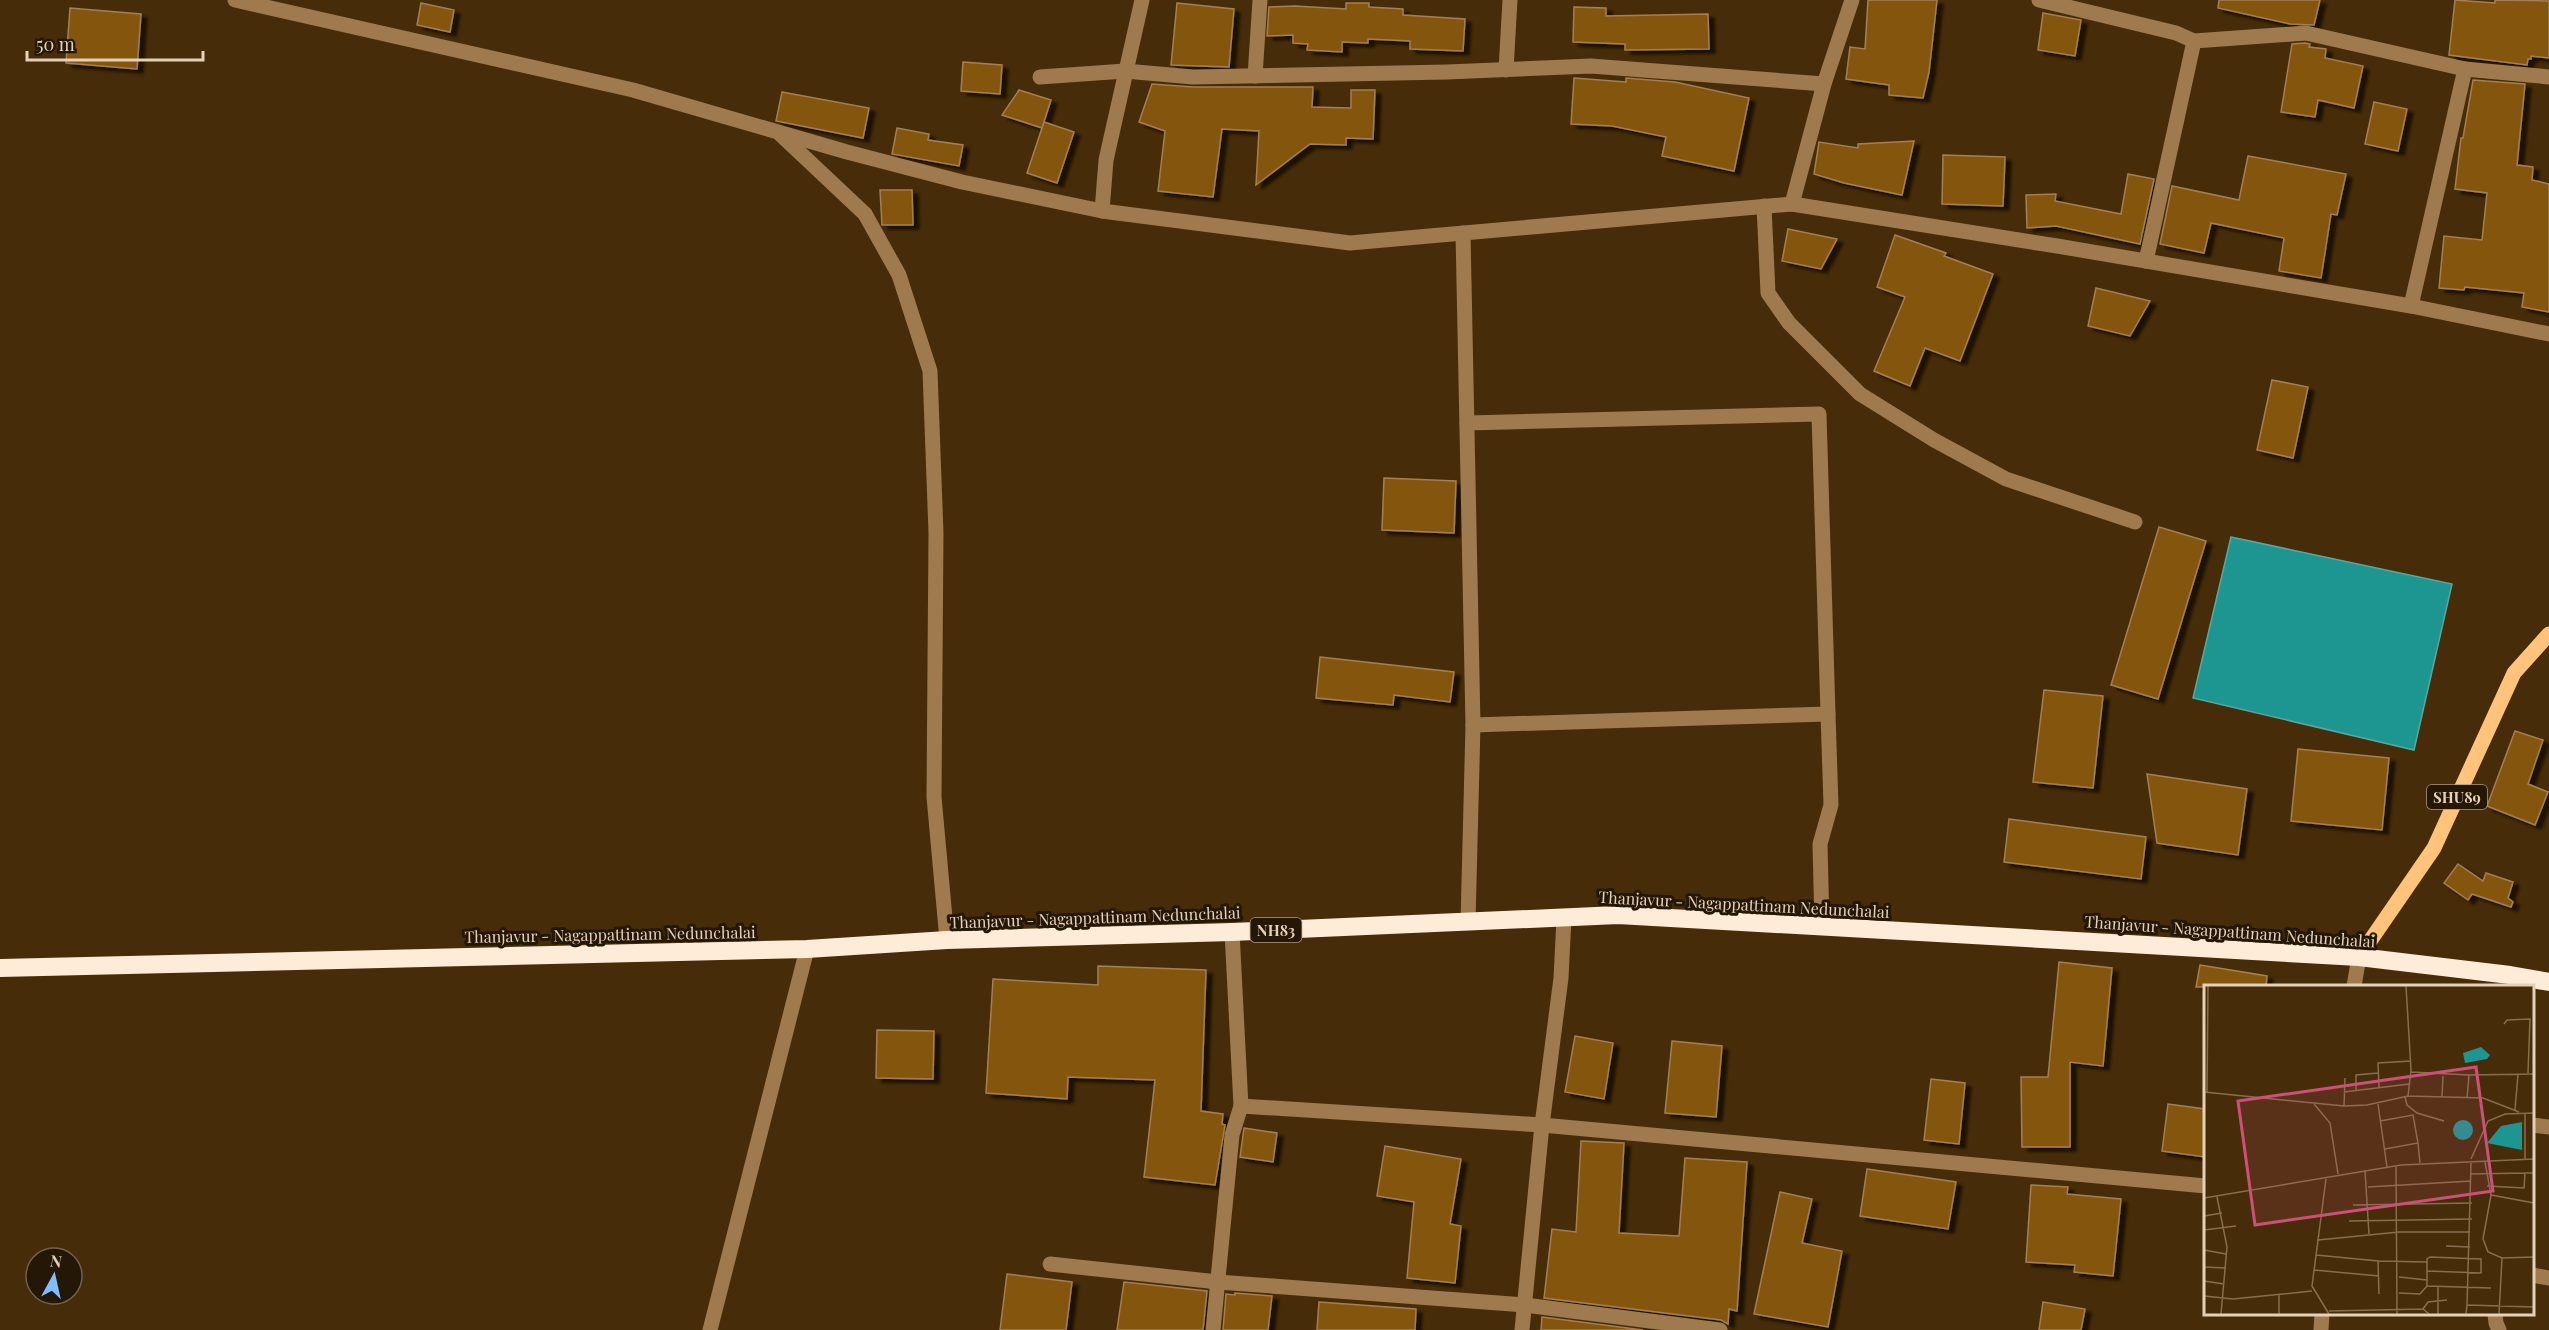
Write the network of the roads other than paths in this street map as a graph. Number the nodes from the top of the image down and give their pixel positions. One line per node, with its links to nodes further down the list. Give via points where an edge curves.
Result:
1 (235, 0): 15 (street, via 633,90)
2 (1142, 0): 10 (street)
3 (1260, 0): 12 (street)
4 (1510, 0): 9 (street)
5 (1852, 0): 14 (street)
6 (2039, 0): 7 (street, via 2176,33)
7 (2194, 41): 8 (street, via 2306,33); 20 (street)
8 (2465, 69): 13 (street); 21 (street)
9 (1506, 70): 12 (street); 14 (street, via 1591,66)
10 (1125, 71): 11 (street); 12 (street, via 1193,77); 18 (street, via 1106,160)
11 (1040, 76)
12 (1255, 76)
13 (2549, 77)
14 (1824, 84): 16 (street)
15 (777, 132): 18 (street, via 962,182); 32 (street, via 865,214 899,275 930,370 936,533 934,796)
16 (1792, 204): 17 (street); 20 (street)
17 (1764, 206): 19 (street); 24 (street, via 1768,293 1789,323 1860,394 2006,479)
18 (1101, 211): 19 (street, via 1350,243)
19 (1463, 233): 23 (street)
20 (2146, 261): 21 (street)
21 (2411, 306): 22 (street)
22 (2549, 334)
23 (1467, 423): 26 (street, via 1819,414); 27 (street)
24 (2135, 522)
25 (2549, 634): 34 (main road, SHU89, via 2514,673 2434,848)
26 (1828, 714): 27 (street); 30 (street, via 1830,805 1820,844)
27 (1473, 725): 29 (street)
28 (1564, 918): 29 (highway, Thanjavur - Nagappattinam Nedunchalai / NH83); 30 (highway, Thanjavur - Nagappattinam Nedunchalai / NH83, via 1618,915); 40 (street, via 1561,978)
29 (1468, 922): 31 (highway, Thanjavur - Nagappattinam Nedunchalai / NH83)
30 (1822, 926): 34 (highway, Thanjavur - Nagappattinam Nedunchalai / NH83)
31 (1232, 932): 32 (highway, Thanjavur - Nagappattinam Nedunchalai / NH83); 39 (street)
32 (947, 940): 33 (highway, Thanjavur - Nagappattinam Nedunchalai / NH83)
33 (807, 948): 35 (highway, Thanjavur - Nagappattinam Nedunchalai / NH83); 51 (street)
34 (2359, 957): 36 (highway, Thanjavur - Nagappattinam Nedunchalai / NH83); 38 (street)
35 (0, 968)
36 (2509, 981): 37 (highway, Thanjavur - Nagappattinam Nedunchalai / NH83)
37 (2549, 982)
38 (2354, 985)
39 (1241, 1106): 40 (street); 47 (street, via 1232,1136)
40 (1542, 1125): 43 (street); 48 (street)
41 (2534, 1125): 42 (street)
42 (2549, 1127)
43 (2204, 1186)
44 (1050, 1264): 47 (street)
45 (2534, 1275): 46 (street)
46 (2549, 1278)
47 (1218, 1282): 48 (street); 52 (street)
48 (1526, 1305): 53 (street); 54 (street)
49 (2322, 1315): 55 (street)
50 (2495, 1315): 56 (street)
51 (710, 1330)
52 (1213, 1330)
53 (1522, 1330)
54 (1719, 1330)
55 (2321, 1330)
56 (2499, 1330)

